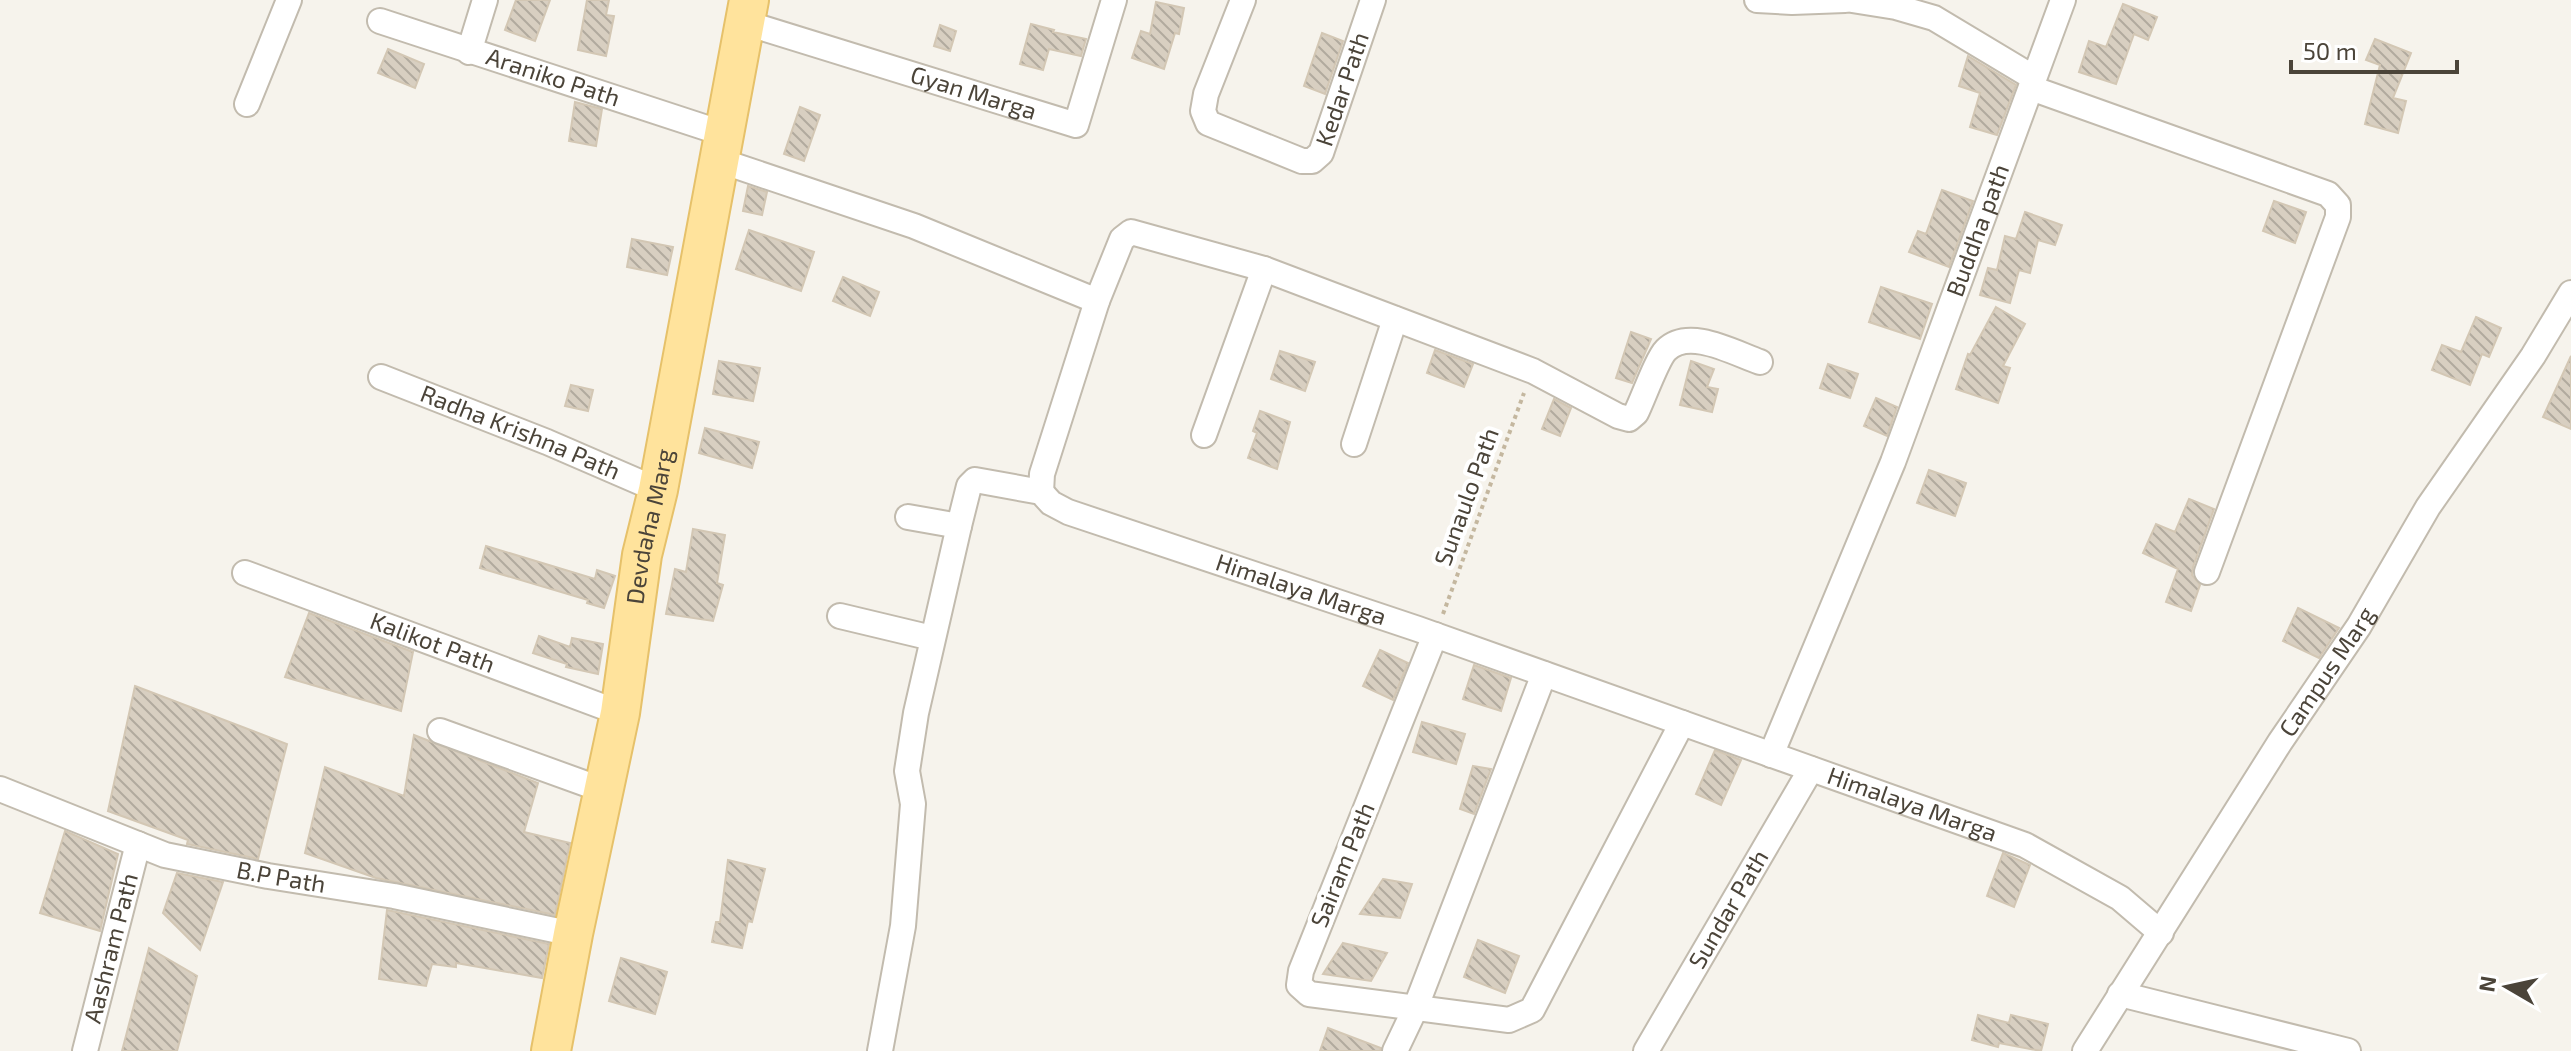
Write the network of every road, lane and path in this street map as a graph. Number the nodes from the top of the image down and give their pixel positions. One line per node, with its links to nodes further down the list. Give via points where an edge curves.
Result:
1 (289, 0): 14 (street)
2 (485, 0): 12 (street)
3 (1114, 0): 10 (street, Gyan Marga, via 1076,125)
4 (1243, 0): 5 (street, Kedar Path, via 1203,111 1208,123 1302,161 1321,153)
5 (1373, 0)
6 (1757, 0): 7 (street)
7 (1845, 0)
8 (1852, 0): 13 (street, via 1934,18)
9 (2063, 0): 13 (street, Buddha path)
10 (748, 11): 15 (main road, Devdaha Marg)
11 (380, 21): 12 (street, Araniko Path)
12 (469, 52): 15 (street, Araniko Path)
13 (2032, 83): 29 (street, via 2328,194 2338,205 2338,217); 38 (street, Buddha path, via 1893,462)
14 (247, 104)
15 (723, 148): 18 (street, Araniko Path); 25 (main road, Devdaha Marg)
16 (1264, 269): 18 (street, via 1131,232 1122,239); 19 (street); 23 (street)
17 (2571, 293): 43 (street, Campus Marg, via 2428,507 2359,626)
18 (1097, 301): 26 (street, via 1042,474)
19 (1395, 319): 21 (street); 24 (street)
20 (1760, 362): 21 (street, via 1684,340 1665,351 1629,419)
21 (1533, 371): 32 (path, Sunaulo Path)
22 (381, 377): 25 (street, Radha Krishna Path)
23 (1204, 435)
24 (1354, 444)
25 (658, 490): 35 (main road, Devdaha Marg, via 642,555)
26 (1041, 492): 28 (street, Himalaya Marga, via 975,480); 32 (street, Himalaya Marga, via 1068,512)
27 (908, 517): 28 (street)
28 (959, 526): 33 (street, Himalaya Marga)
29 (2207, 572)
30 (245, 573): 35 (street, Kalikot Path)
31 (840, 616): 33 (street)
32 (1435, 635): 34 (street, Himalaya Marga); 46 (street, Sairam Path, via 1299,985 1309,994)
33 (932, 638): 49 (street, Himalaya Marga, via 907,771 913,804 903,926)
34 (1544, 674): 36 (street, Himalaya Marga); 46 (street)
35 (620, 713): 41 (main road, Devdaha Marg)
36 (1682, 723): 38 (street, Himalaya Marga); 46 (street, Sairam Path, via 1532,1010 1509,1020)
37 (440, 731): 41 (street)
38 (1771, 755): 39 (street, Himalaya Marga)
39 (1811, 769): 43 (street, Himalaya Marga, via 2025,845 2120,898); 51 (street, Sundar Path)
40 (0, 789): 42 (street, B.P Path)
41 (603, 790): 44 (main road, Devdaha Marg)
42 (138, 844): 44 (street, B.P Path, via 165,855); 47 (street, Aashram Path)
43 (2161, 933): 45 (street, Campus Marg)
44 (573, 934): 48 (main road, Devdaha Marg)
45 (2120, 994): 52 (street, Campus Marg); 53 (street)
46 (1415, 1009): 50 (street)
47 (85, 1051)
48 (551, 1051)
49 (880, 1051)
50 (1395, 1051)
51 (1646, 1051)
52 (2085, 1051)
53 (2348, 1051)

